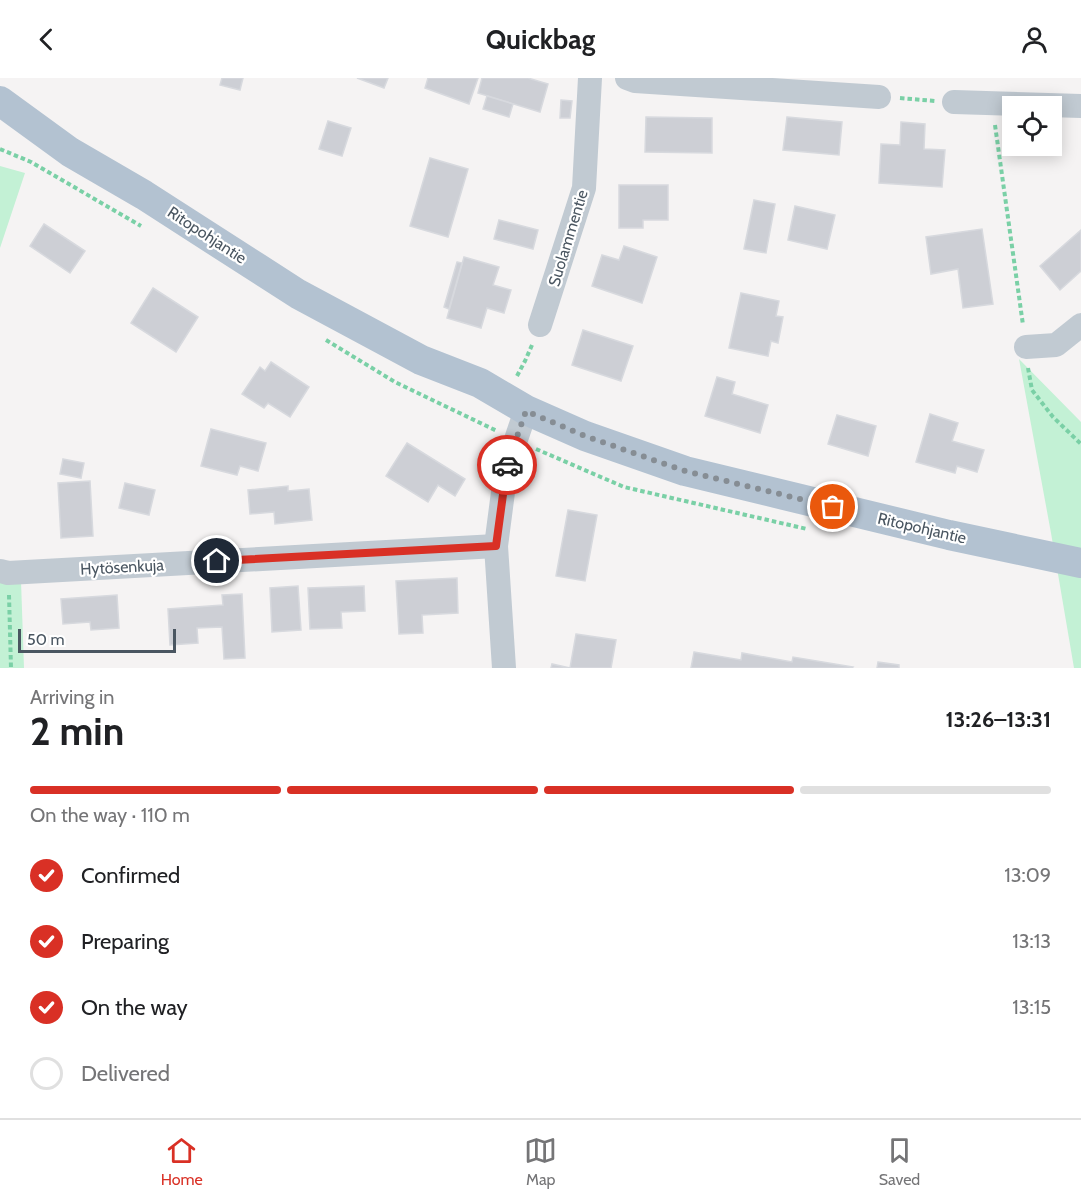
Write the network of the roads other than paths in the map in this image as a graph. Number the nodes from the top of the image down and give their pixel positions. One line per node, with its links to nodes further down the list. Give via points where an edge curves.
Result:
1 (590, 78): 7 (street, Suolammentie, via 584,188)
2 (627, 78): 3 (street)
3 (879, 97)
4 (0, 101): 10 (main road, Ritopohjantie, via 70,152 298,294 421,360 480,383)
5 (954, 102): 6 (street)
6 (1081, 106)
7 (540, 325)
8 (1081, 325): 9 (street, via 1056,345)
9 (1026, 347)
10 (526, 411): 11 (street, via 506,469); 12 (main road, Ritopohjantie, via 685,471)
11 (496, 546): 13 (street, Hytösenkuja); 14 (street)
12 (1081, 563)
13 (4, 572)
14 (504, 668)

